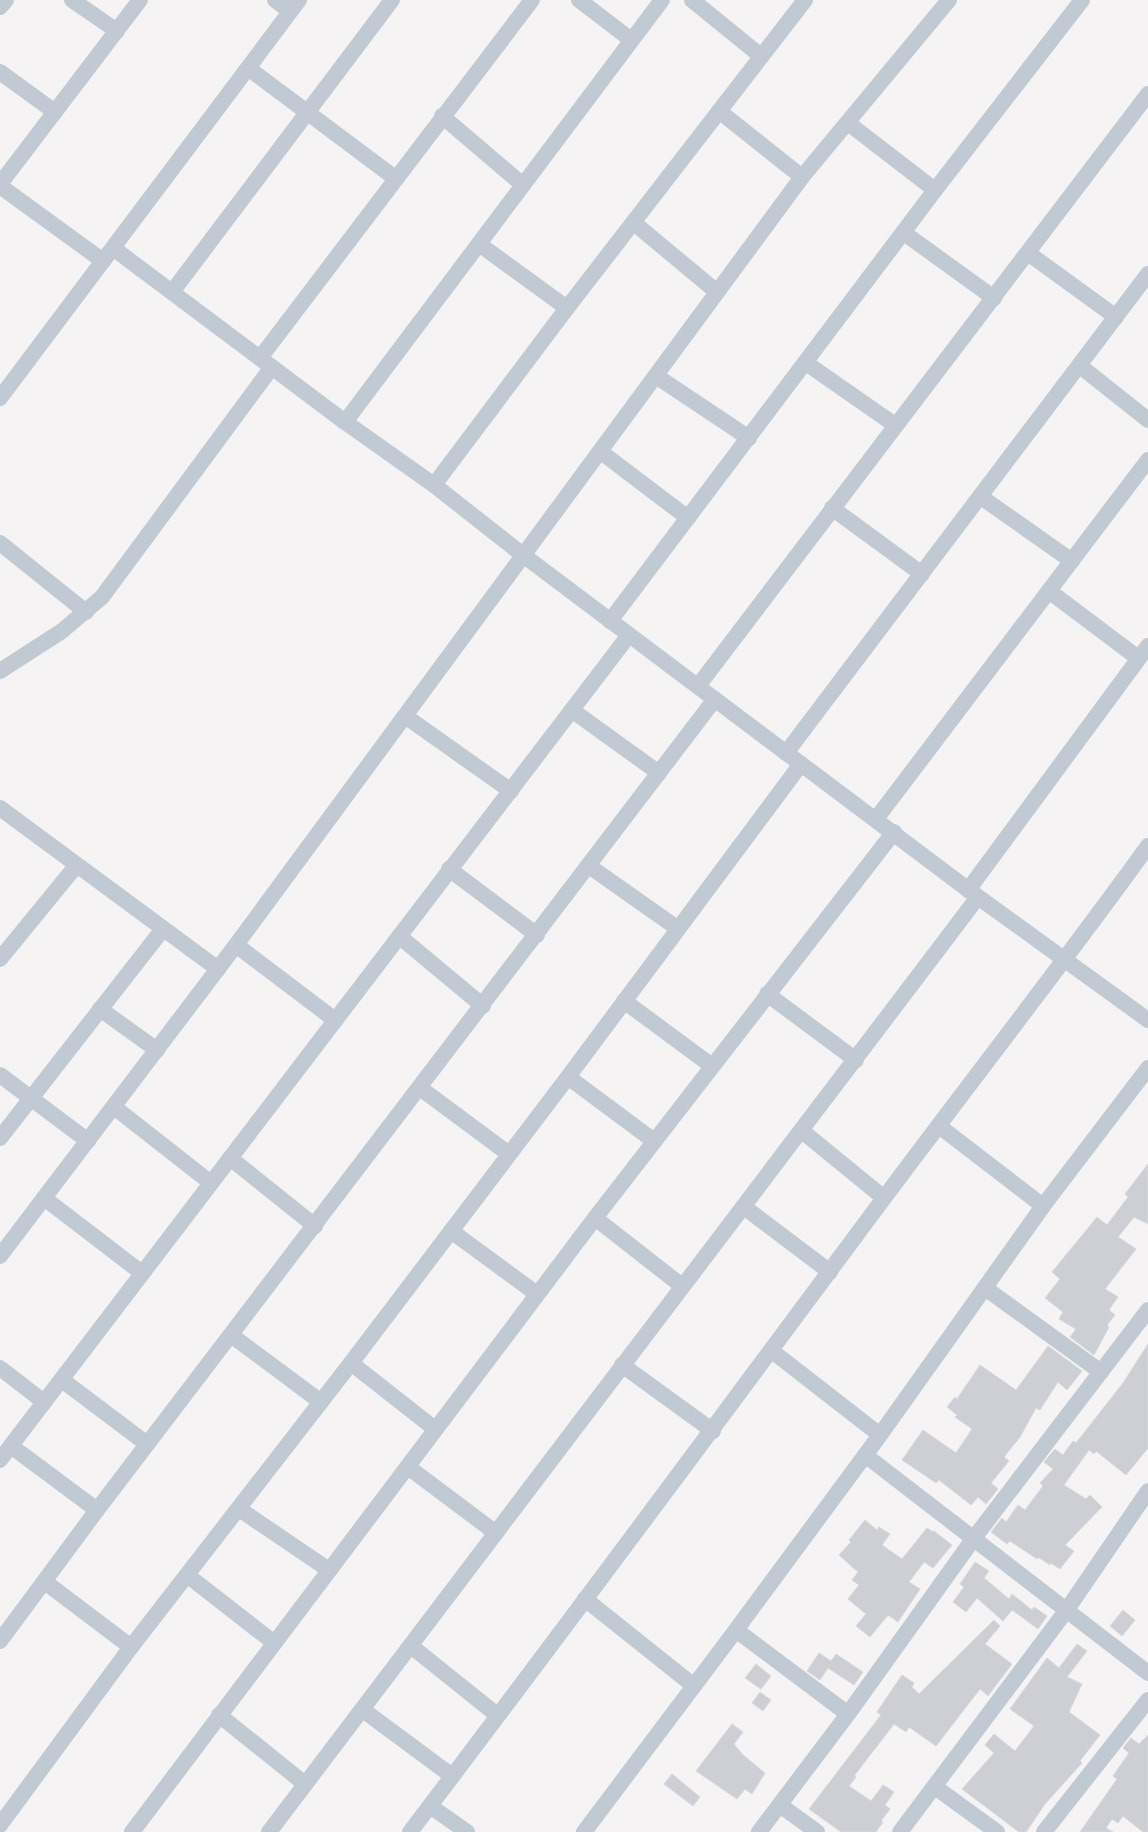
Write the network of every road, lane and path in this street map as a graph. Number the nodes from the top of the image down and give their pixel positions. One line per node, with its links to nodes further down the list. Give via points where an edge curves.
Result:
1 (6, 0): 14 (street)
2 (72, 0): 15 (street)
3 (140, 0): 15 (street)
4 (275, 0): 13 (street)
5 (392, 0): 23 (street)
6 (532, 0): 24 (street)
7 (580, 0): 16 (street)
8 (662, 0): 16 (street)
9 (692, 0): 17 (street)
10 (805, 0): 17 (street)
11 (949, 0): 25 (street)
12 (1082, 0): 30 (street)
13 (294, 6): 18 (street)
14 (0, 7)
15 (116, 31): 22 (street)
16 (630, 39): 29 (street)
17 (761, 56): 21 (street)
18 (248, 68): 23 (street); 35 (street)
19 (0, 72): 22 (street)
20 (1148, 94): 34 (street)
21 (719, 111): 26 (street); 31 (street)
22 (55, 112): 28 (street)
23 (307, 113): 27 (street); 37 (street)
24 (442, 116): 27 (street); 29 (street)
25 (848, 123): 26 (street); 30 (street)
26 (802, 177): 38 (street)
27 (395, 178): 43 (street)
28 (0, 185): 35 (street)
29 (523, 185): 33 (street)
30 (935, 190): 32 (street)
31 (634, 223): 38 (street); 40 (street)
32 (904, 233): 39 (street); 42 (street)
33 (480, 244): 40 (street); 48 (street)
34 (1028, 253): 39 (street); 41 (street)
35 (108, 254): 37 (street); 46 (street)
36 (1148, 274): 41 (street)
37 (172, 292): 43 (street)
38 (717, 292): 45 (street)
39 (994, 298): 49 (street)
40 (567, 308): 53 (street)
41 (1116, 317): 44 (street)
42 (806, 362): 49 (street); 50 (street)
43 (266, 363): 48 (street); 62 (street, via 102,598)
44 (1080, 366): 47 (street); 54 (street)
45 (656, 376): 50 (street); 51 (street)
46 (0, 398)
47 (1148, 420)
48 (345, 422): 53 (street)
49 (895, 425): 55 (street)
50 (749, 438): 56 (street)
51 (601, 452): 56 (street); 58 (street)
52 (1148, 460): 59 (street)
53 (434, 485): 58 (street)
54 (981, 497): 59 (street); 60 (street)
55 (832, 508): 60 (street); 67 (street)
56 (688, 518): 63 (street)
57 (0, 543): 62 (street)
58 (523, 555): 63 (street); 70 (street)
59 (1072, 561): 61 (street)
60 (922, 574): 71 (street)
61 (1049, 591): 65 (street); 76 (street)
62 (86, 612): 66 (street)
63 (610, 621): 64 (street)
64 (629, 635): 67 (street); 69 (street)
65 (1143, 652): 82 (street)
66 (0, 671)
67 (698, 686): 68 (street)
68 (715, 699): 71 (street); 73 (street)
69 (573, 711): 73 (street); 74 (street)
70 (405, 716): 74 (street); 87 (street)
71 (786, 753): 72 (street)
72 (800, 764): 76 (street); 83 (street)
73 (659, 773): 80 (street)
74 (511, 791): 81 (street)
75 (0, 808): 79 (street)
76 (876, 819): 77 (street)
77 (894, 832): 82 (street); 91 (street)
78 (1148, 846): 89 (street)
79 (76, 866): 84 (street); 88 (street)
80 (590, 866): 83 (street); 85 (street)
81 (449, 869): 85 (street); 86 (street)
82 (973, 893): 89 (street); 98 (street)
83 (677, 928): 92 (street)
84 (163, 929): 90 (street); 94 (street)
85 (537, 935): 93 (street)
86 (399, 936): 93 (street); 95 (street)
87 (236, 945): 90 (street); 95 (street)
88 (0, 958)
89 (1066, 960): 96 (street); 106 (street)
90 (218, 969): 97 (street)
91 (768, 994): 98 (street); 99 (street)
92 (624, 1000): 99 (street); 102 (street)
93 (483, 1006): 103 (street)
94 (100, 1009): 97 (street); 104 (street)
95 (336, 1020): 112 (street)
96 (1148, 1020)
97 (157, 1050): 105 (street)
98 (856, 1060): 107 (street)
99 (712, 1066): 110 (street)
100 (1148, 1068): 116 (street)
101 (0, 1075): 104 (street)
102 (568, 1077): 110 (street); 111 (street)
103 (420, 1088): 111 (street); 119 (street)
104 (31, 1099): 108 (street); 109 (street)
105 (114, 1107): 109 (street); 113 (street)
106 (939, 1126): 115 (street); 116 (street)
107 (802, 1131): 115 (street); 117 (street)
108 (0, 1138)
109 (88, 1141): 114 (street)
110 (654, 1141): 118 (street)
111 (509, 1154): 120 (street)
112 (230, 1158): 113 (street); 119 (street)
113 (211, 1183): 123 (street)
114 (44, 1198): 121 (street); 123 (street)
115 (884, 1198): 122 (street)
116 (1043, 1206): 125 (street)
117 (744, 1207): 122 (street); 124 (street)
118 (595, 1218): 124 (street); 126 (street)
119 (315, 1226): 128 (street)
120 (451, 1231): 126 (street); 130 (street)
121 (0, 1256)
122 (830, 1272): 129 (street)
123 (142, 1273): 134 (street)
124 (682, 1286): 131 (street)
125 (985, 1288): 133 (street); 139 (street)
126 (537, 1294): 137 (street)
127 (1148, 1310): 133 (street)
128 (231, 1335): 136 (street); 140 (street)
129 (772, 1351): 138 (street); 139 (street)
130 (351, 1364): 136 (street); 137 (street)
131 (622, 1365): 138 (street); 148 (street)
132 (0, 1368): 135 (street)
133 (1101, 1372): 149 (street)
134 (62, 1380): 135 (street); 140 (street)
135 (44, 1402): 141 (street)
136 (322, 1402): 146 (street)
137 (435, 1430): 144 (street)
138 (712, 1431): 153 (street)
139 (880, 1435): 142 (street)
140 (147, 1444): 147 (street)
141 (11, 1446): 143 (street); 147 (street)
142 (865, 1455): 149 (street); 155 (street)
143 (0, 1460)
144 (408, 1467): 148 (street); 150 (street)
145 (1146, 1500): 154 (street)
146 (238, 1508): 150 (street); 151 (street)
147 (97, 1510): 152 (street)
148 (496, 1533): 158 (street)
149 (974, 1538): 154 (street); 164 (street)
150 (329, 1570): 157 (street)
151 (188, 1575): 157 (street); 159 (street)
152 (45, 1582): 156 (street); 159 (street)
153 (585, 1599): 161 (street); 166 (street)
154 (1066, 1611): 160 (street); 169 (street)
155 (736, 1630): 161 (street); 164 (street)
156 (0, 1642)
157 (273, 1642): 165 (street)
158 (410, 1646): 163 (street); 166 (street)
159 (131, 1647): 172 (street)
160 (1148, 1672)
161 (694, 1686): 177 (street)
162 (1148, 1700): 182 (street)
163 (363, 1710): 167 (street); 168 (street)
164 (848, 1714): 170 (street)
165 (218, 1715): 168 (street); 173 (street)
166 (498, 1715): 167 (street)
167 (452, 1776): 171 (street)
168 (304, 1784): 174 (street)
169 (935, 1787): 180 (street); 181 (street)
170 (780, 1804): 178 (street); 179 (street)
171 (430, 1806): 175 (street); 176 (street)
172 (0, 1825)
173 (132, 1832)
174 (269, 1832)
175 (410, 1832)
176 (467, 1832)
177 (584, 1832)
178 (759, 1832)
179 (817, 1832)
180 (900, 1832)
181 (997, 1832)
182 (1044, 1832)

